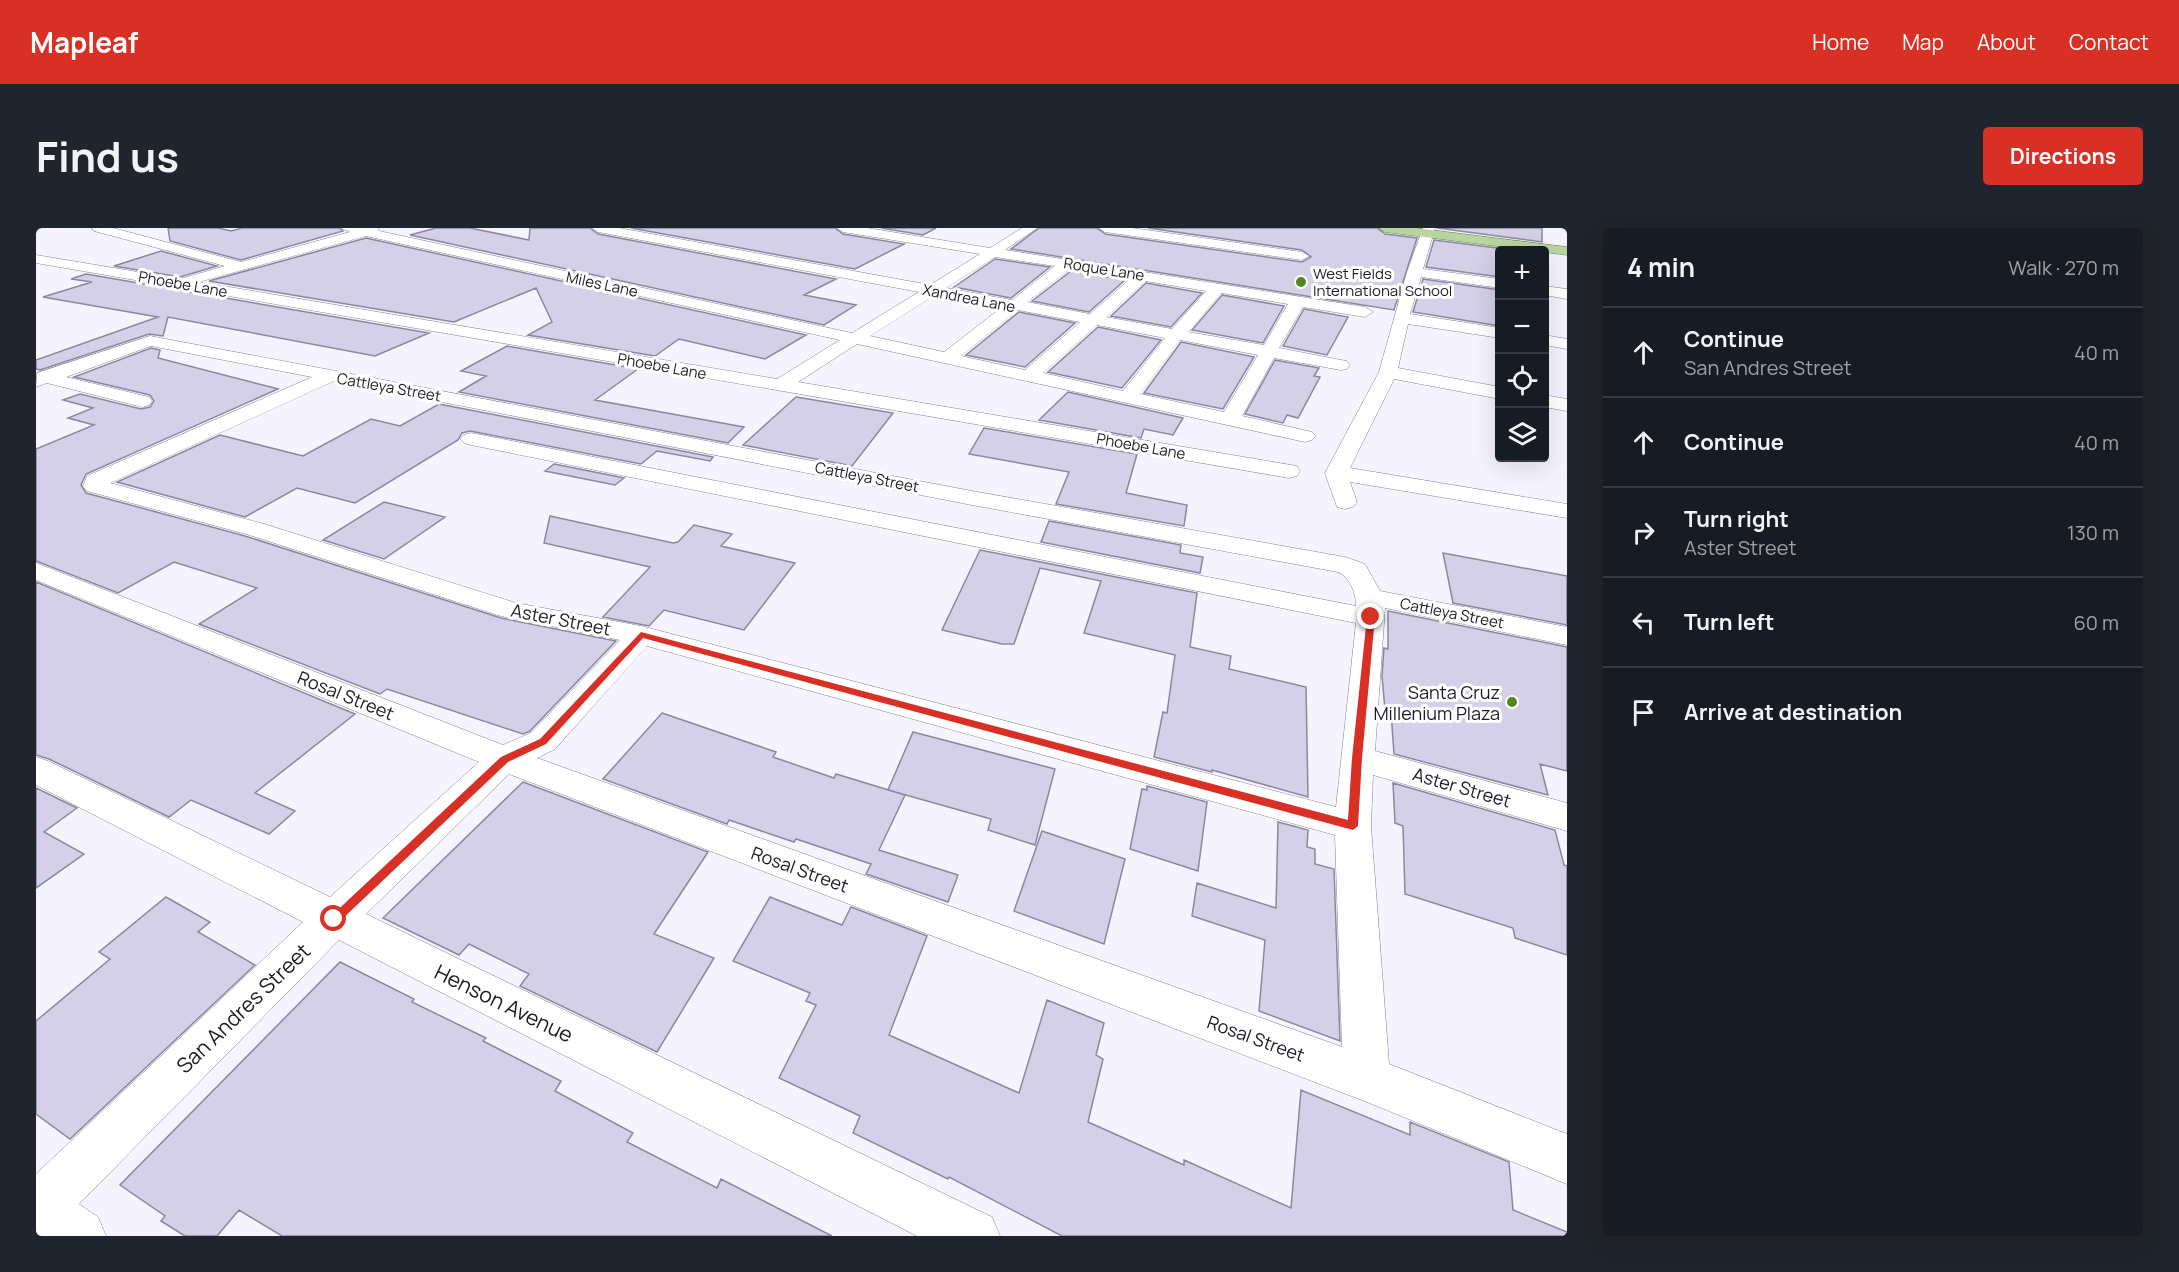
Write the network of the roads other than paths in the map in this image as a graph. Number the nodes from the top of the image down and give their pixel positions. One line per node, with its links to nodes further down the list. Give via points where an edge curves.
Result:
1 (98, 228): 15 (street)
2 (348, 228): 8 (street, Miles Lane)
3 (598, 228): 22 (street, Xandrea Lane)
4 (843, 228): 10 (street, Roque Lane)
5 (1031, 228): 10 (street)
6 (1104, 228): 12 (street)
7 (1385, 228): 9 (main road)
8 (373, 230): 15 (street); 33 (street, Miles Lane)
9 (1428, 231): 11 (main road); 17 (street)
10 (994, 251): 14 (street, Roque Lane); 22 (street)
11 (1567, 251)
12 (1302, 256)
13 (36, 259): 18 (street, Phoebe Lane)
14 (1068, 264): 16 (street, Roque Lane); 27 (street)
15 (240, 266): 18 (street)
16 (1142, 276): 21 (street, Roque Lane); 30 (street)
17 (1413, 276): 19 (street); 29 (street)
18 (176, 283): 43 (street, Phoebe Lane)
19 (1460, 283): 20 (street); 23 (street)
20 (1495, 284)
21 (1217, 288): 25 (street, Roque Lane); 32 (street)
22 (932, 291): 27 (street, Xandrea Lane); 33 (street)
23 (1495, 292)
24 (1557, 292): 26 (street, via 1559,298)
25 (1298, 301): 28 (street, Roque Lane); 36 (street)
26 (1549, 301)
27 (1013, 306): 30 (street, Xandrea Lane); 37 (street)
28 (1365, 312)
29 (1401, 318): 31 (street); 39 (street)
30 (1091, 320): 32 (street, Xandrea Lane); 41 (street)
31 (1495, 332)
32 (1175, 336): 36 (street, Xandrea Lane); 45 (street)
33 (856, 339): 37 (street, Miles Lane); 43 (street)
34 (1549, 341): 35 (street)
35 (1567, 344)
36 (1270, 352): 38 (street, Xandrea Lane); 49 (street)
37 (946, 359): 41 (street, Miles Lane)
38 (1341, 365)
39 (1388, 372): 44 (street); 53 (street)
40 (330, 376): 42 (street, Cattleya Street, via 150,341); 57 (street, Cattleya Street, via 1345,566 1356,570); 58 (street, Aster Street, via 95,481 95,486 255,529 511,610)
41 (1028, 377): 45 (street, Miles Lane)
42 (40, 379): 46 (street)
43 (780, 386): 52 (street, Phoebe Lane)
44 (1495, 392)
45 (1127, 398): 49 (street, Miles Lane)
46 (142, 401)
47 (1549, 402): 48 (street)
48 (1567, 405)
49 (1229, 421): 50 (street, Miles Lane)
50 (1305, 436)
51 (471, 439): 57 (street)
52 (1288, 471)
53 (1336, 473): 54 (street); 55 (street)
54 (1345, 502)
55 (1567, 511)
56 (36, 571): 61 (street, Rosal Street)
57 (1370, 607): 59 (street, Cattleya Street); 60 (street)
58 (641, 635): 61 (street, San Andres Street, via 543,741); 64 (street, Aster Street)
59 (1567, 636)
60 (1357, 758): 63 (street, Aster Street); 64 (street)
61 (504, 759): 65 (street, San Andres Street); 66 (street, Rosal Street)
62 (36, 770): 65 (street, Henson Avenue)
63 (1567, 817)
64 (1353, 826): 66 (street)
65 (334, 919): 68 (street, San Andres Street); 70 (street, Henson Avenue)
66 (1367, 1079): 67 (street, Rosal Street)
67 (1567, 1159)
68 (37, 1207): 69 (street)
69 (79, 1236)
70 (973, 1236)

